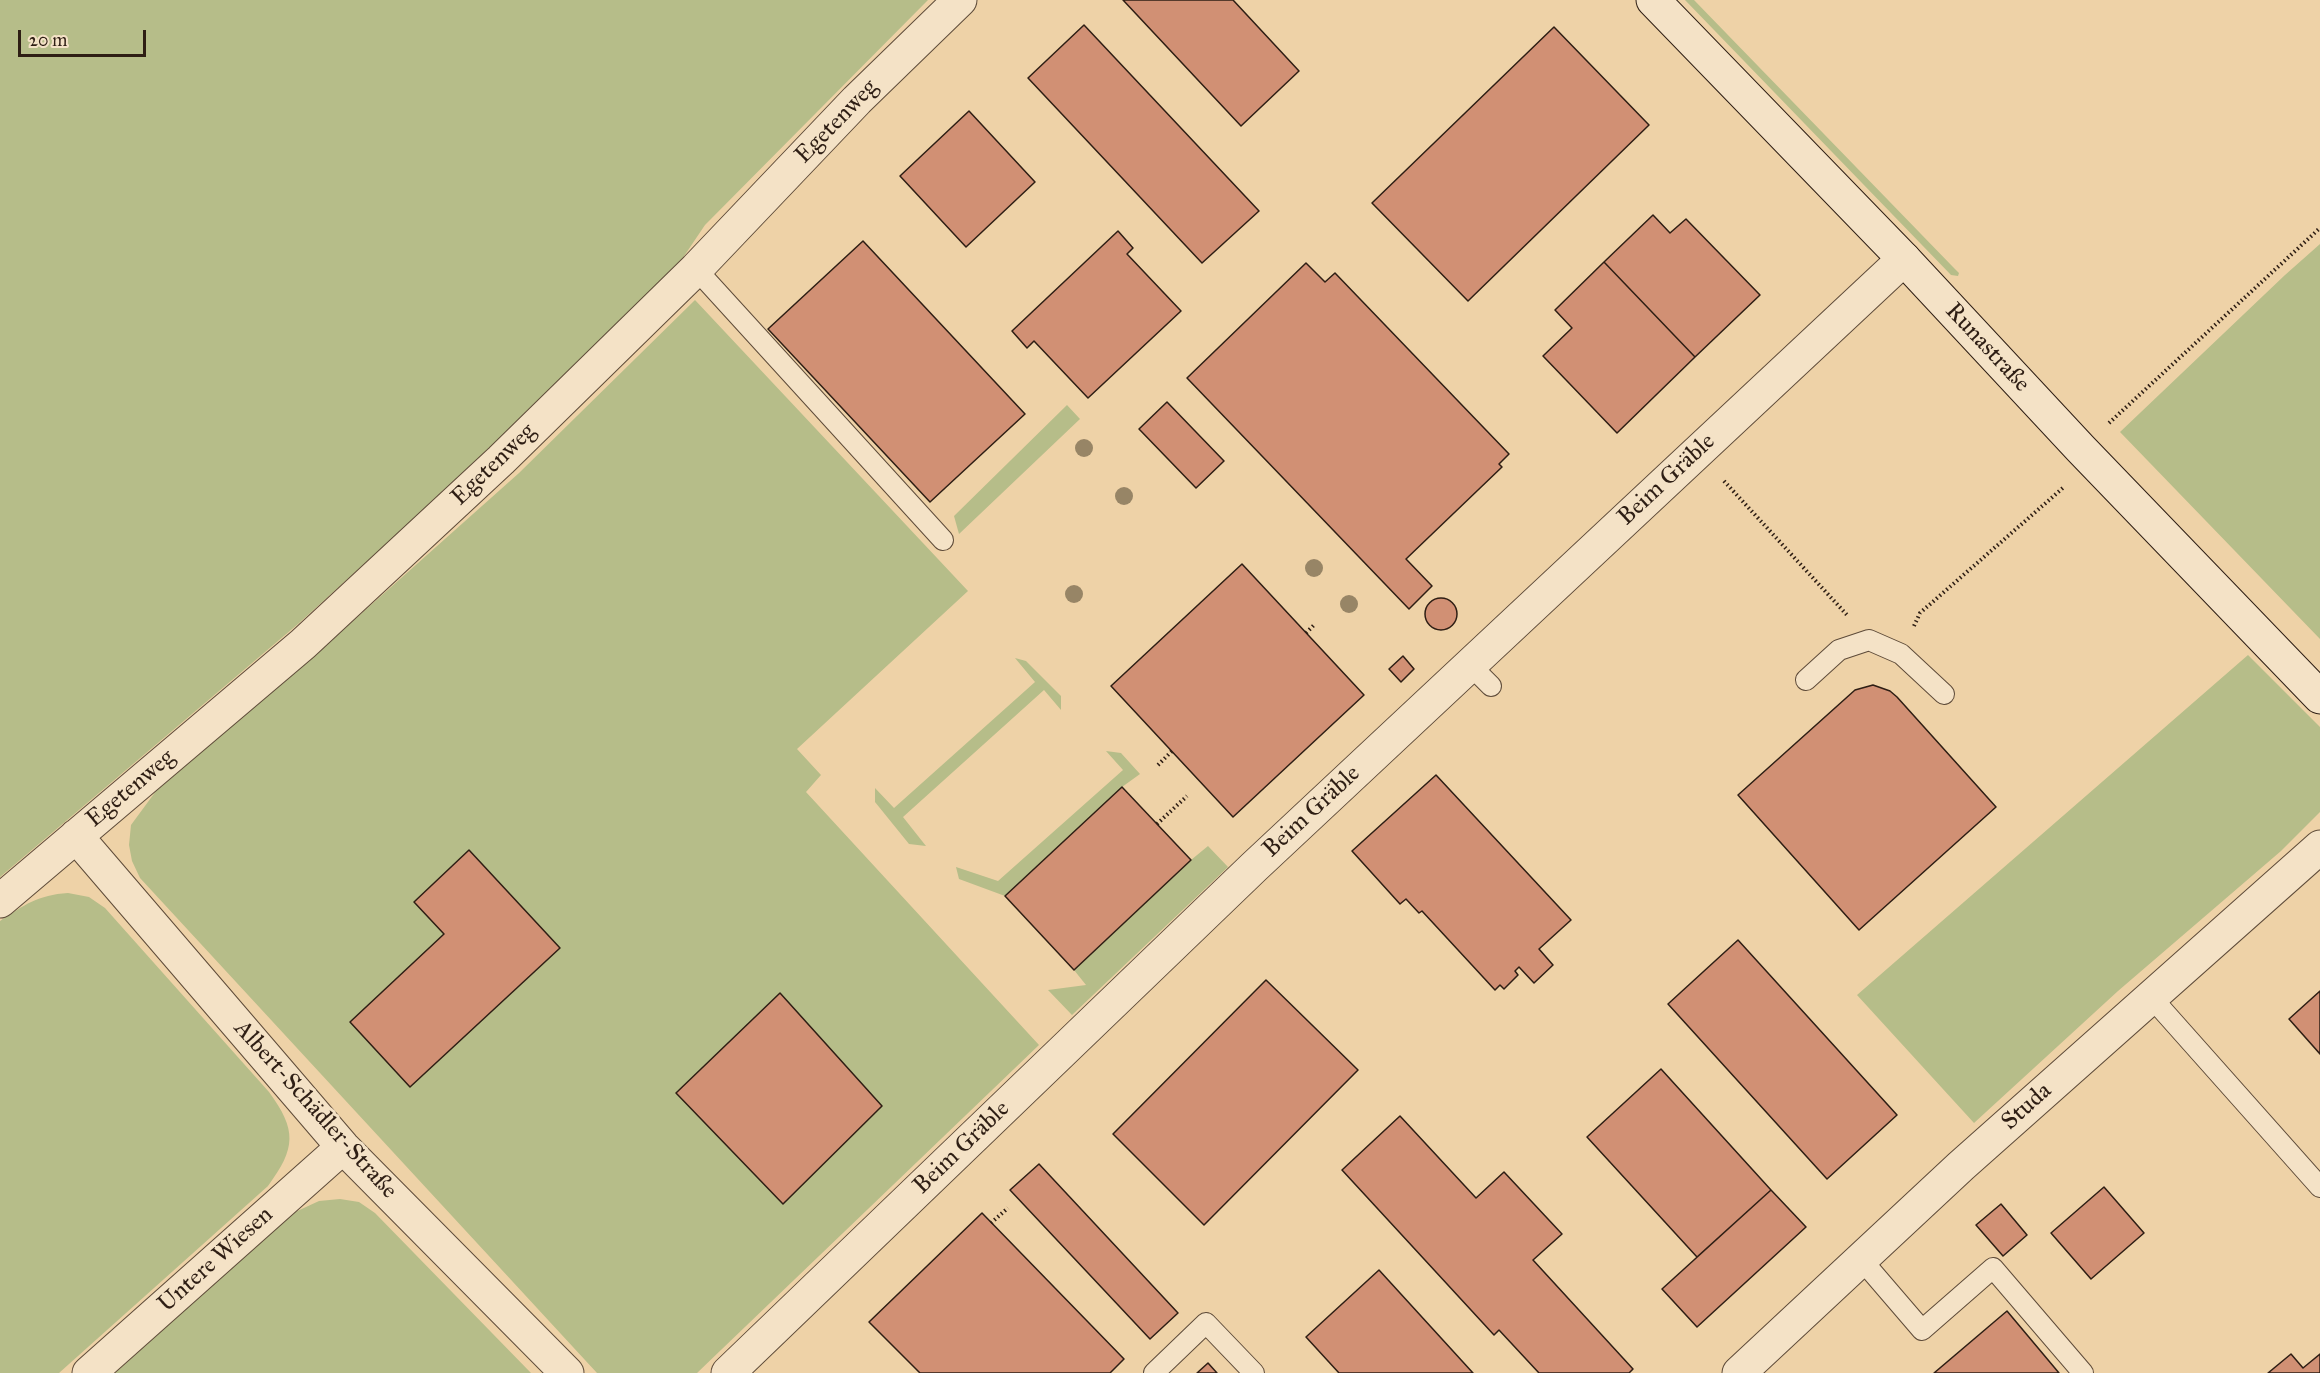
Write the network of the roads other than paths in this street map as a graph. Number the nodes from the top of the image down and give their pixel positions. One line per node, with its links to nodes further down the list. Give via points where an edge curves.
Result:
1 (960, 0): 4 (street, Egetenweg, via 857,100)
2 (1653, 0): 3 (street, Runastraße)
3 (1904, 259): 8 (street, Runastraße); 18 (street, Beim Gräble, via 1697,452 1480,675 1262,859)
4 (696, 269): 5 (lane); 9 (street, Egetenweg, via 501,460 311,636)
5 (943, 540)
6 (1806, 680): 7 (lane, via 1839,650 1869,640 1901,654)
7 (1944, 694)
8 (2320, 697)
9 (76, 836): 11 (street, Egetenweg); 13 (street, Albert-Schädler-Straße)
10 (2320, 847): 12 (street, Studa)
11 (0, 901)
12 (2151, 997): 14 (lane); 15 (street, Studa)
13 (343, 1148): 16 (street, Untere Wiesen); 17 (street, Albert-Schädler-Straße)
14 (2320, 1187)
15 (1861, 1260): 21 (street, Studa); 22 (lane, via 1922,1330 1993,1268)
16 (89, 1373)
17 (567, 1373)
18 (728, 1373)
19 (1154, 1373): 20 (lane, via 1206,1323)
20 (1254, 1373)
21 (1739, 1373)
22 (2083, 1373)

